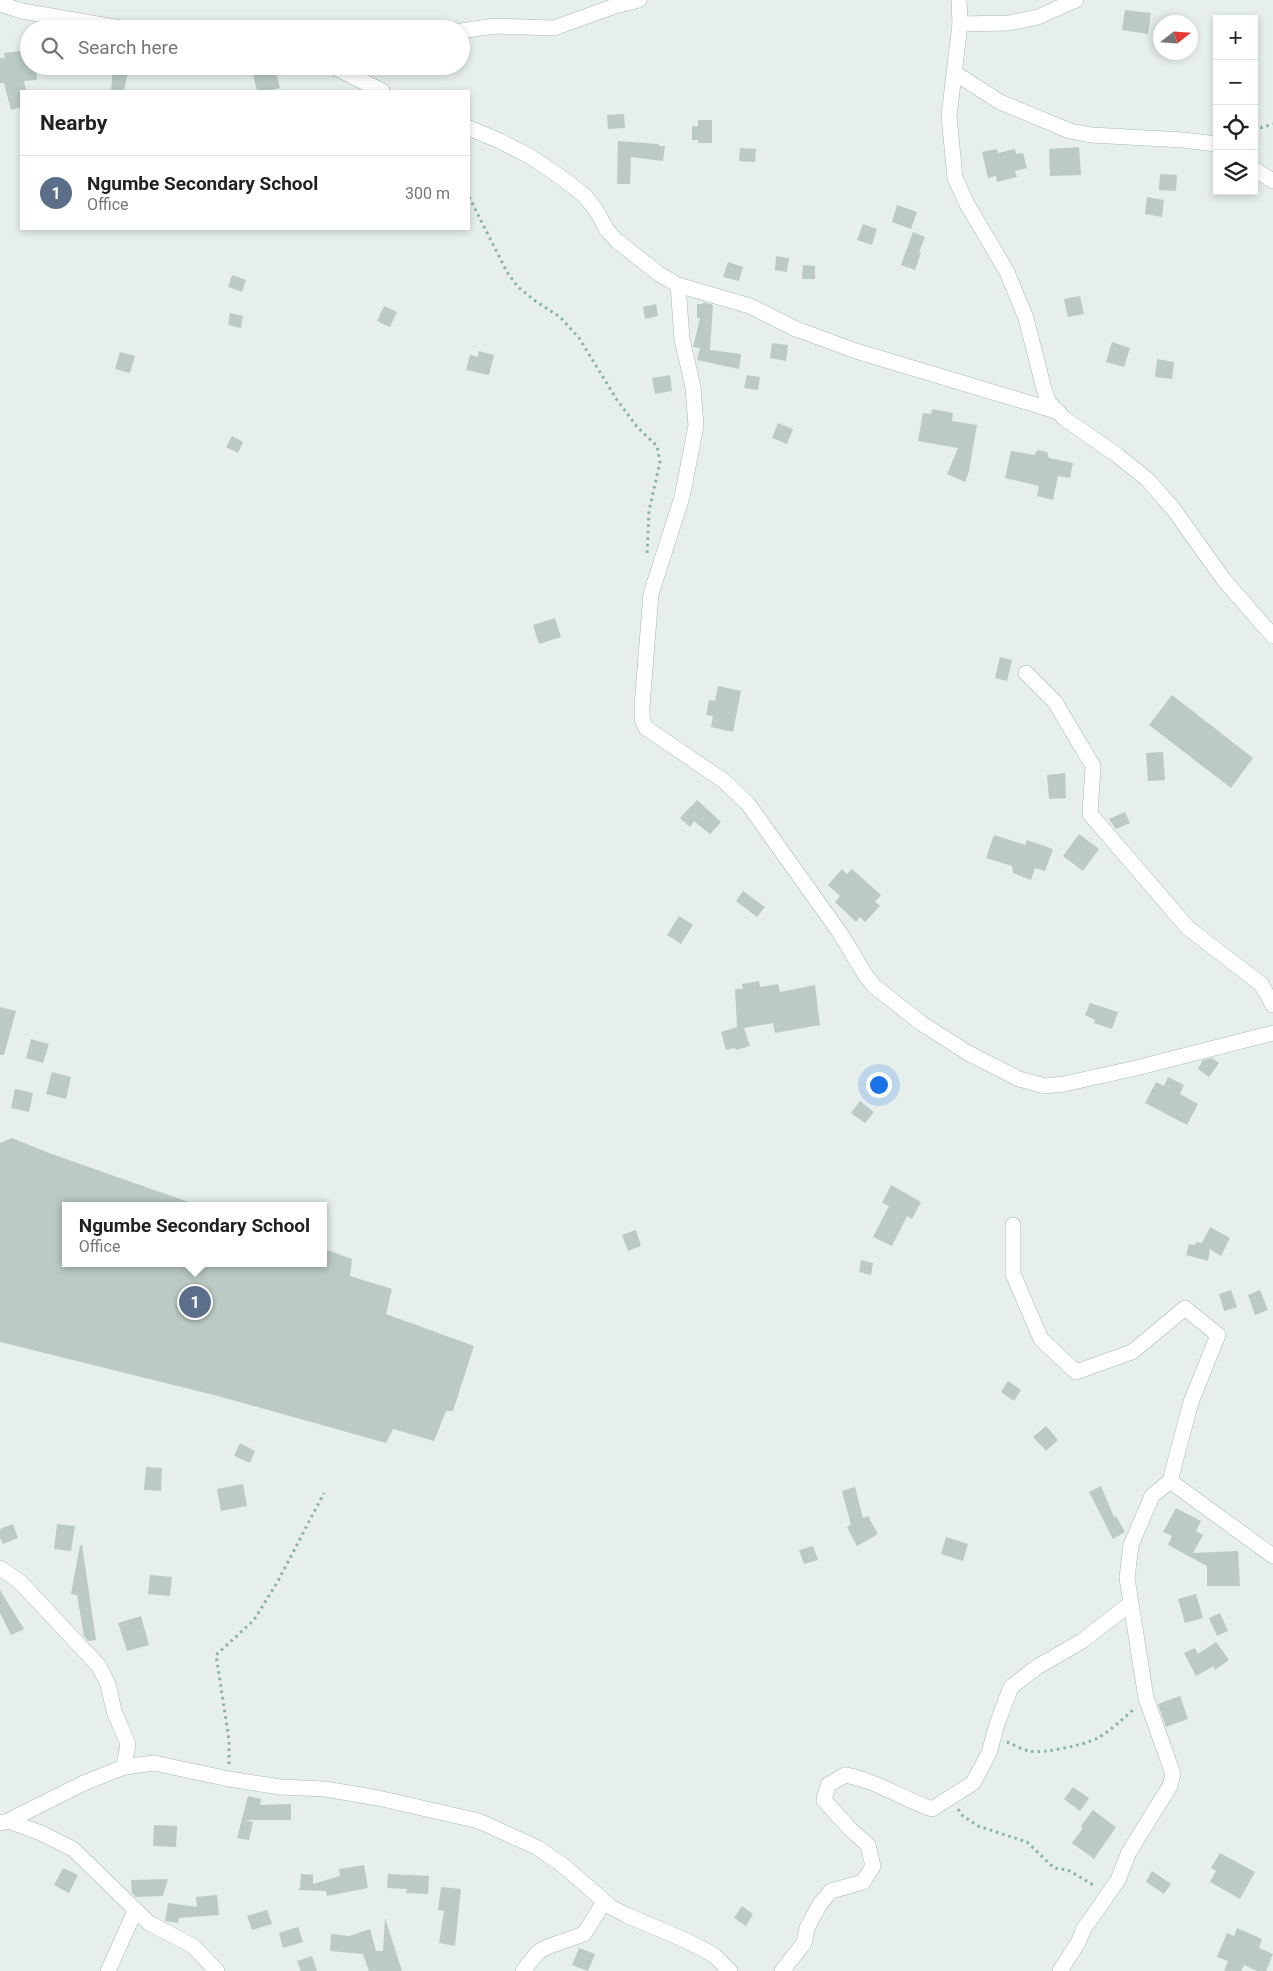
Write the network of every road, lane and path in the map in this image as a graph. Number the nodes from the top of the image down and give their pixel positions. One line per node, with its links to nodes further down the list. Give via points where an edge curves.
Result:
1 (640, 0): 7 (street, via 554,28 495,26)
2 (959, 0): 6 (street)
3 (1076, 0): 6 (street, via 1025,20)
4 (0, 4): 5 (street)
5 (74, 20)
6 (960, 24): 8 (street)
7 (470, 30)
8 (955, 73): 14 (street, via 1000,102 1070,131); 19 (street, via 950,116 955,178 1007,272 1026,318 1044,389 1049,403)
9 (350, 75): 10 (street)
10 (380, 90)
11 (1273, 124): 13 (path)
12 (470, 128): 18 (street, via 531,157 562,178 587,198 617,241)
13 (1258, 129)
14 (1213, 144)
15 (1258, 172): 16 (street)
16 (1273, 181)
17 (470, 199): 20 (path, via 518,287 560,317 579,338 617,400 638,428 657,446 660,462 649,510)
18 (678, 285): 19 (street, via 750,306 796,329 856,351); 24 (street, via 682,339 694,387 696,426 682,497 651,594 642,706 642,720 646,728 724,781 748,804 874,986 921,1023 968,1053 1019,1079 1045,1086 1064,1084)
19 (1056, 410): 21 (street, via 1148,480 1174,510 1224,580)
20 (647, 562)
21 (1273, 636)
22 (1026, 673): 23 (street, via 1055,702 1094,766 1090,814 1188,928 1261,984)
23 (1273, 1005)
24 (1273, 1033)
25 (1013, 1225): 26 (street, via 1013,1274 1037,1330 1041,1339 1076,1372 1132,1352 1185,1308 1218,1335 1191,1402)
26 (1170, 1481): 28 (street); 30 (street, via 1152,1496 1131,1545 1127,1578)
27 (324, 1493): 34 (path, via 254,1620 216,1655 229,1740)
28 (1273, 1556)
29 (0, 1568): 33 (street, via 20,1582 98,1665 108,1684 114,1711 128,1744)
30 (1130, 1604): 31 (street); 32 (street, via 1082,1641 1037,1667 1011,1687)
31 (1146, 1698): 32 (path, via 1096,1738 1048,1751 1030,1751); 37 (street, via 1173,1774 1170,1786 1129,1852 1118,1880)
32 (994, 1735): 35 (street, via 989,1754 974,1784)
33 (124, 1767): 34 (street, via 154,1763); 36 (street)
34 (229, 1779): 38 (street, via 280,1787 325,1789 479,1821 538,1848 564,1866)
35 (950, 1799): 37 (path, via 963,1816 978,1826 1028,1842 1054,1868 1068,1870); 44 (street, via 932,1809 910,1802 862,1778 845,1775 828,1785 824,1800 868,1845 873,1866 863,1882 831,1891 807,1928 804,1943)
36 (4, 1822): 39 (street, via 41,1833 73,1849)
37 (1108, 1894): 45 (street)
38 (604, 1902): 42 (street, via 584,1934 538,1952); 43 (street, via 626,1916 714,1955)
39 (135, 1911): 40 (street); 41 (street, via 149,1923 193,1946)
40 (108, 1971)
41 (217, 1971)
42 (523, 1971)
43 (730, 1971)
44 (782, 1971)
45 (1060, 1971)

